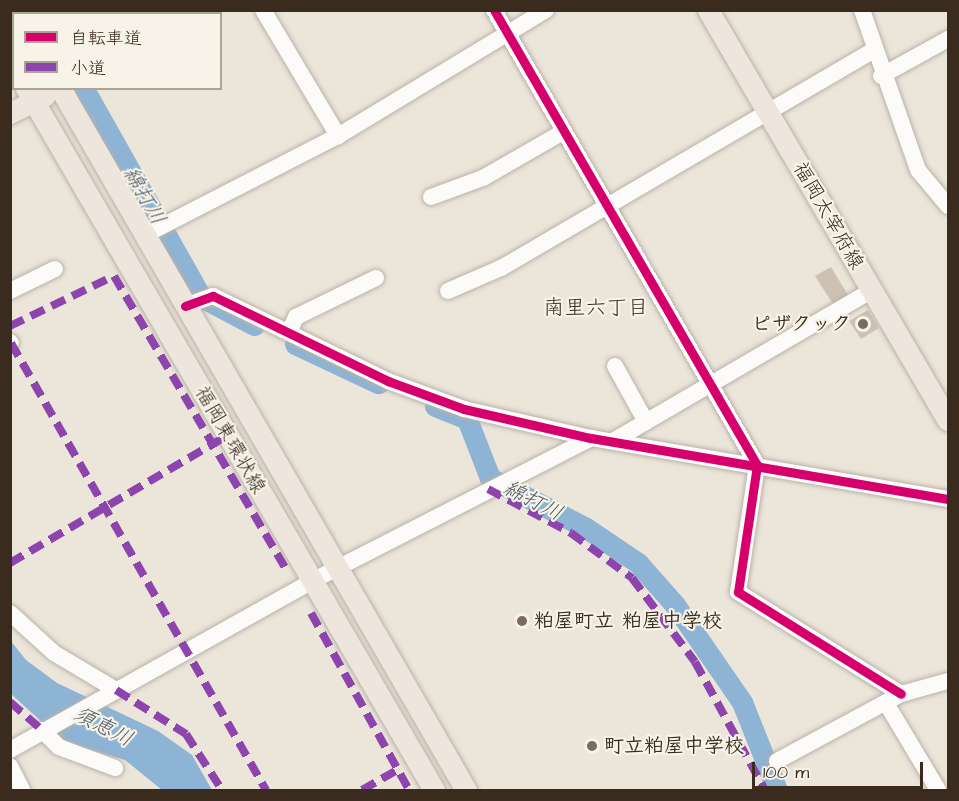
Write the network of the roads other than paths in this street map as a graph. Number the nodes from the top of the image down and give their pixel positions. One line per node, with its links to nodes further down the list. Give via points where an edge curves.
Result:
1 (263, 10): 16 (street)
2 (494, 10): 6 (street)
3 (546, 10): 6 (street)
4 (708, 10): 13 (main road, 福岡太宰府線)
5 (862, 10): 8 (street)
6 (508, 35): 15 (street); 16 (street)
7 (948, 39): 9 (street)
8 (872, 51): 9 (street); 13 (street)
9 (881, 76): 18 (street, via 902,116 918,170)
10 (54, 90): 12 (main road)
11 (61, 90): 20 (main road, 福岡東環状線)
12 (30, 94): 14 (main road); 37 (main road, 福岡東環状線)
13 (767, 110): 19 (street); 25 (main road, 福岡太宰府線)
14 (10, 113)
15 (563, 132): 17 (street, via 483,178); 19 (street)
16 (331, 139): 20 (street)
17 (431, 197)
18 (948, 206)
19 (607, 207): 24 (street, via 501,268); 29 (street)
20 (157, 229): 26 (main road, 福岡東環状線)
21 (55, 269): 23 (street)
22 (376, 278): 27 (street, via 296,318)
23 (10, 291)
24 (448, 291)
25 (871, 291): 29 (street); 30 (main road, 福岡太宰府線)
26 (197, 300): 27 (street); 36 (main road, 福岡東環状線)
27 (289, 332): 32 (street, via 428,398)
28 (615, 366): 31 (street)
29 (709, 384): 31 (street); 34 (street)
30 (948, 420)
31 (646, 422): 33 (street)
32 (591, 438): 33 (street); 36 (street)
33 (613, 441): 34 (street)
34 (757, 465): 35 (street); 41 (street, via 738,592)
35 (948, 500)
36 (338, 568): 37 (street); 50 (main road, 福岡東環状線)
37 (312, 581): 40 (street); 49 (main road, 福岡東環状線)
38 (10, 613): 40 (street, via 54,653)
39 (948, 681): 41 (street)
40 (114, 692): 43 (street)
41 (901, 694): 42 (street)
42 (886, 703): 45 (street); 51 (street)
43 (43, 729): 44 (street); 47 (street, via 59,747)
44 (10, 750)
45 (777, 761)
46 (10, 766): 48 (street)
47 (115, 768)
48 (22, 790)
49 (434, 790)
50 (466, 790)
51 (938, 790)

